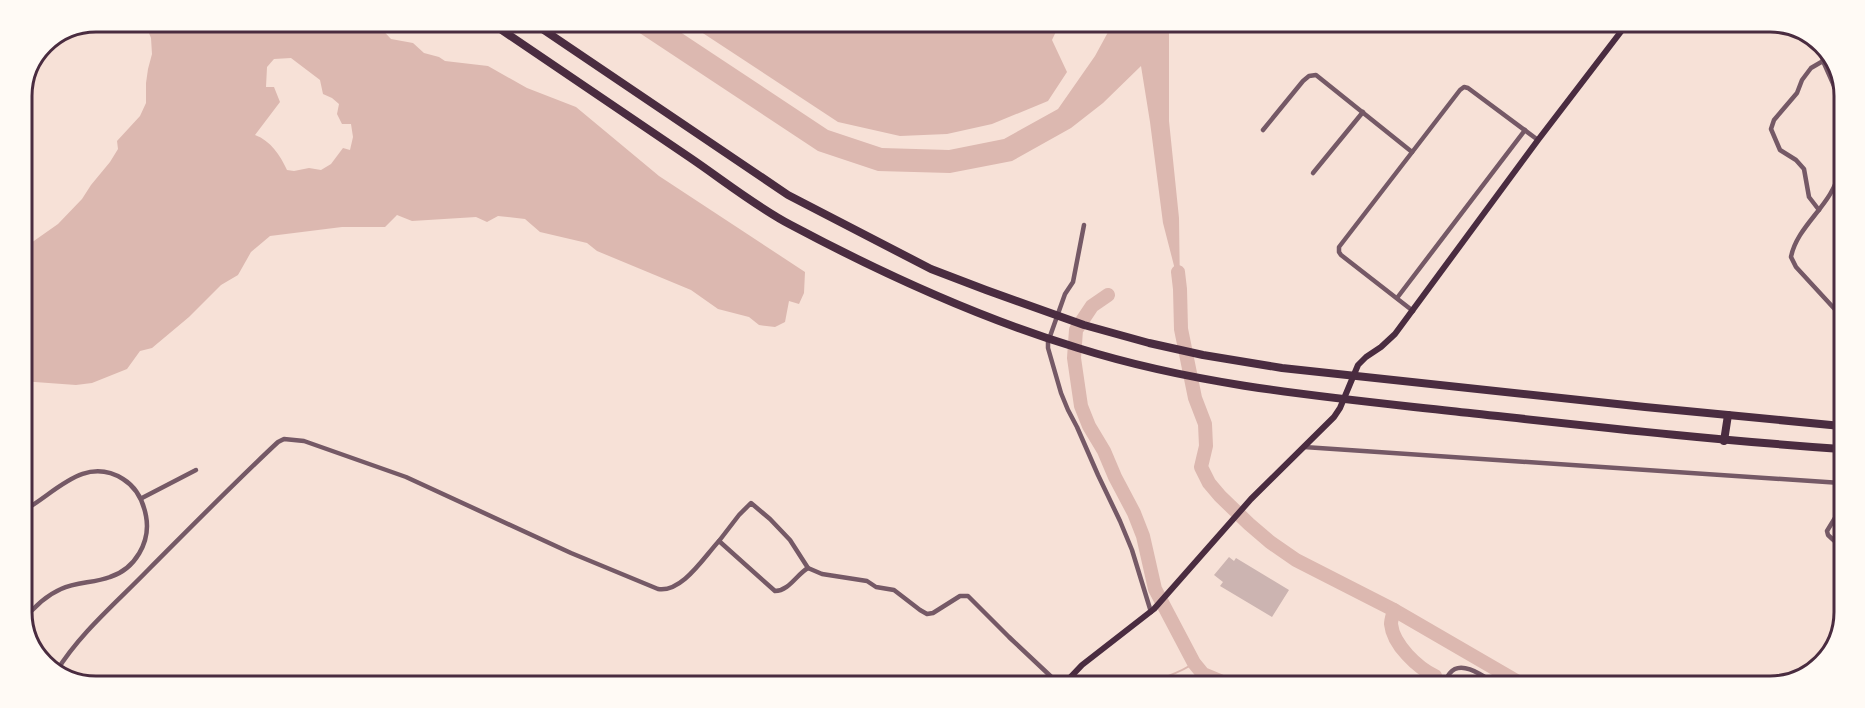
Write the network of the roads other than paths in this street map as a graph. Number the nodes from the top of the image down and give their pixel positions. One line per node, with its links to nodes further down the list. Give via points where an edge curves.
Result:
1 (505, 32): 20 (highway, via 773,215 923,289 1041,336 1142,366 1274,391)
2 (547, 32): 18 (highway, via 788,195 932,269 1056,316 1149,343 1282,368)
3 (1621, 32): 9 (main road)
4 (1823, 61): 5 (street); 13 (street, via 1802,80 1772,129 1780,150 1804,169 1809,197)
5 (1831, 78)
6 (1363, 112): 7 (street, via 1316,75 1309,76); 10 (street); 11 (street)
7 (1263, 130)
8 (1525, 130): 9 (street); 10 (street, via 1464,87); 15 (street)
9 (1538, 140): 17 (main road)
10 (1412, 152): 15 (street, via 1339,247 1341,255)
11 (1312, 173)
12 (1833, 186): 13 (street)
13 (1819, 210): 16 (street, via 1795,244 1791,257)
14 (1084, 225): 31 (street, via 1073,282 1065,294 1048,348 1068,410 1132,550)
15 (1397, 298): 17 (street)
16 (1833, 308)
17 (1413, 311): 21 (main road, via 1386,344 1361,361 1340,408)
18 (1728, 415): 19 (highway); 20 (highway)
19 (1834, 425)
20 (1724, 441): 22 (highway)
21 (1304, 447): 24 (street); 31 (main road, via 1251,499)
22 (1834, 449)
23 (196, 470): 25 (street)
24 (1834, 483)
25 (142, 498): 26 (street, via 123,479 95,472 67,480); 32 (street, via 147,534 129,567 111,577 61,589)
26 (32, 504)
27 (1834, 520): 29 (street, via 1827,531)
28 (719, 541): 30 (street, via 775,591 784,589); 30 (street, via 751,503 790,540); 33 (street, via 680,583 668,590 658,590 406,477 304,441 284,439 106,611)
29 (1834, 541)
30 (807, 568): 34 (street, via 894,590 927,614 960,596 968,596)
31 (1153, 610): 35 (main road)
32 (32, 611)
33 (60, 666)
34 (1052, 676)
35 (1071, 676)
36 (1448, 676): 37 (street, via 1461,667)
37 (1480, 676)

